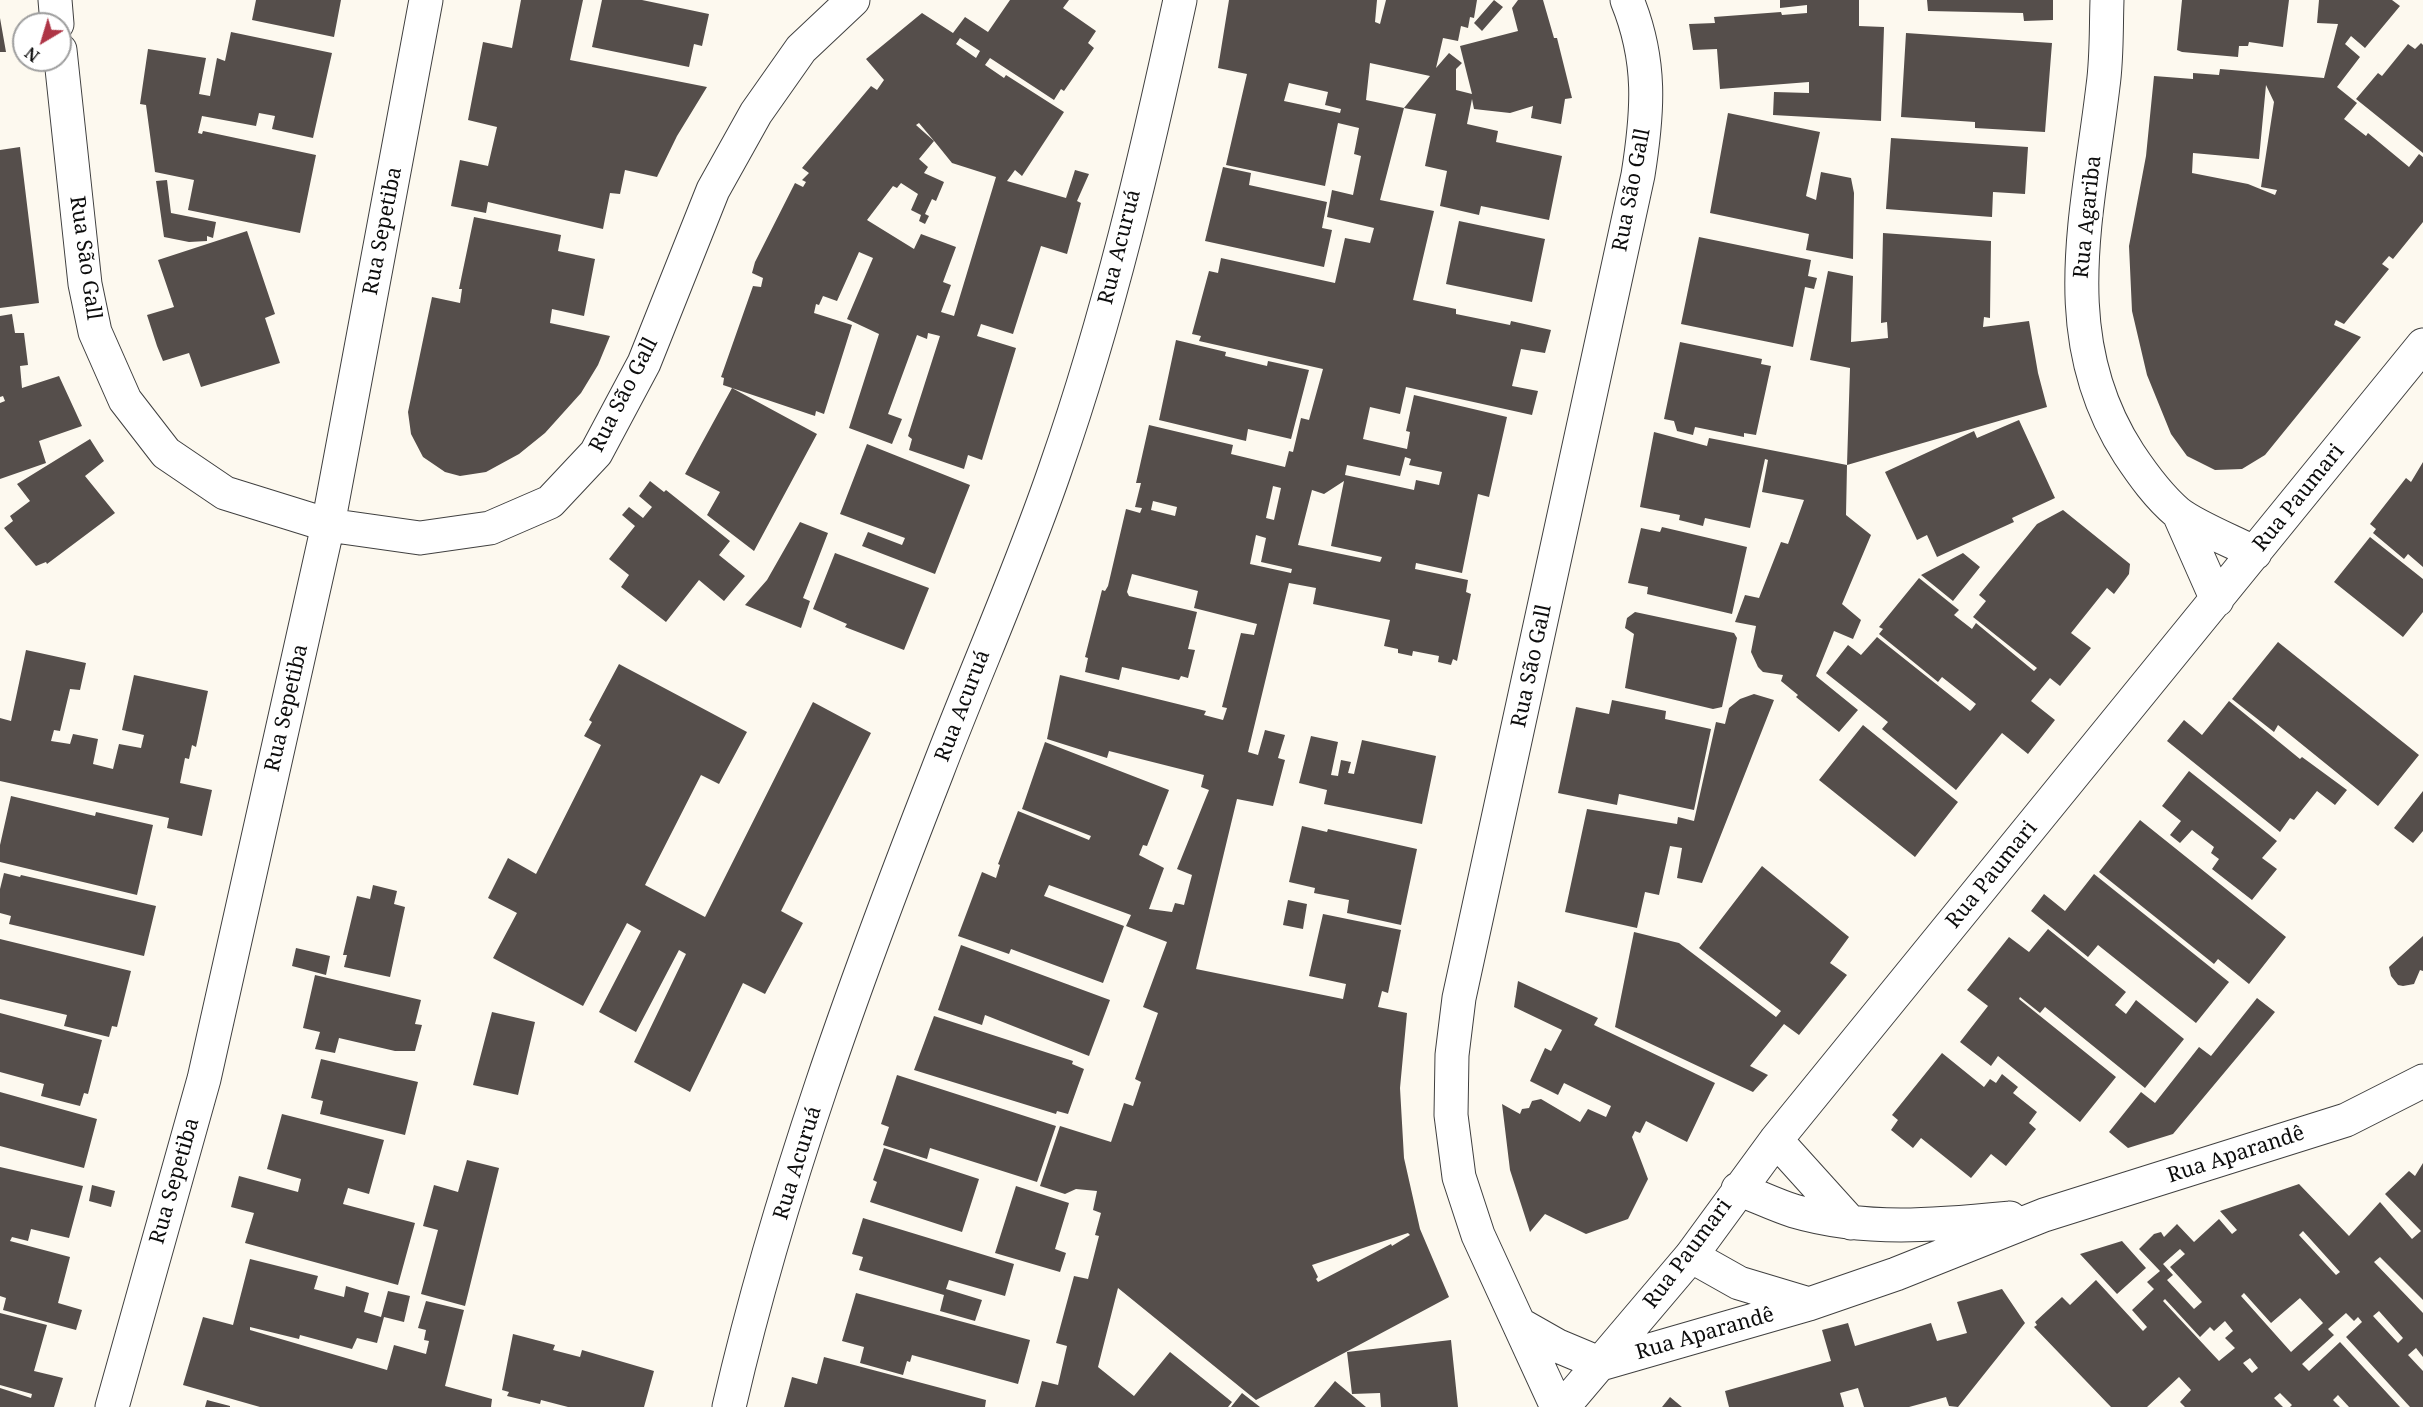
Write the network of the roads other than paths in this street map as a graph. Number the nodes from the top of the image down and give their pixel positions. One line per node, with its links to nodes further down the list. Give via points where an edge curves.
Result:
1 (426, 0): 9 (street, Rua Sepetiba)
2 (853, 0): 9 (street, Rua São Gall, via 801,49 756,113 712,190 644,363 596,453 550,502 490,528 420,538)
3 (1180, 0): 22 (street, Rua Acuruá, via 1112,285 1056,468 833,1048 746,1333)
4 (1627, 0): 19 (street, Rua São Gall, via 1647,83 1639,165 1459,998 1452,1055 1451,1115 1459,1178 1478,1235)
5 (2107, 0): 8 (street, Rua Agariba, via 2104,83 2083,228 2081,286 2088,359 2110,424 2148,482)
6 (62, 72): 9 (street, Rua São Gall, via 85,284 95,332 125,400 166,453 225,493)
7 (2423, 345): 10 (street, Rua Paumari)
8 (2180, 514): 10 (street, Rua Agariba); 11 (street, Rua Agariba)
9 (328, 525): 21 (street, Rua Sepetiba, via 204,1079)
10 (2255, 553): 11 (street, Rua Paumari)
11 (2217, 600): 13 (street, Rua Paumari)
12 (2423, 1082): 15 (street, Rua Aparandê, via 2346,1120)
13 (1776, 1140): 14 (street, Rua Paumari); 16 (street)
14 (1738, 1189): 16 (street, Rua Aparandê, via 1794,1211); 17 (street, Rua Paumari)
15 (2044, 1215): 16 (street, Rua Aparandê, via 1923,1226); 18 (street, Rua Aparandê)
16 (1851, 1223)
17 (1690, 1256): 18 (street, Rua Aparandê, via 1739,1283); 20 (street, Rua Paumari)
18 (1809, 1304): 20 (street, Rua Aparandê)
19 (1521, 1325): 20 (street, via 1557,1346); 23 (street, Rua São Gall)
20 (1601, 1364): 24 (street, Rua Paumari)
21 (112, 1407)
22 (729, 1407)
23 (1557, 1407)
24 (1563, 1407)

